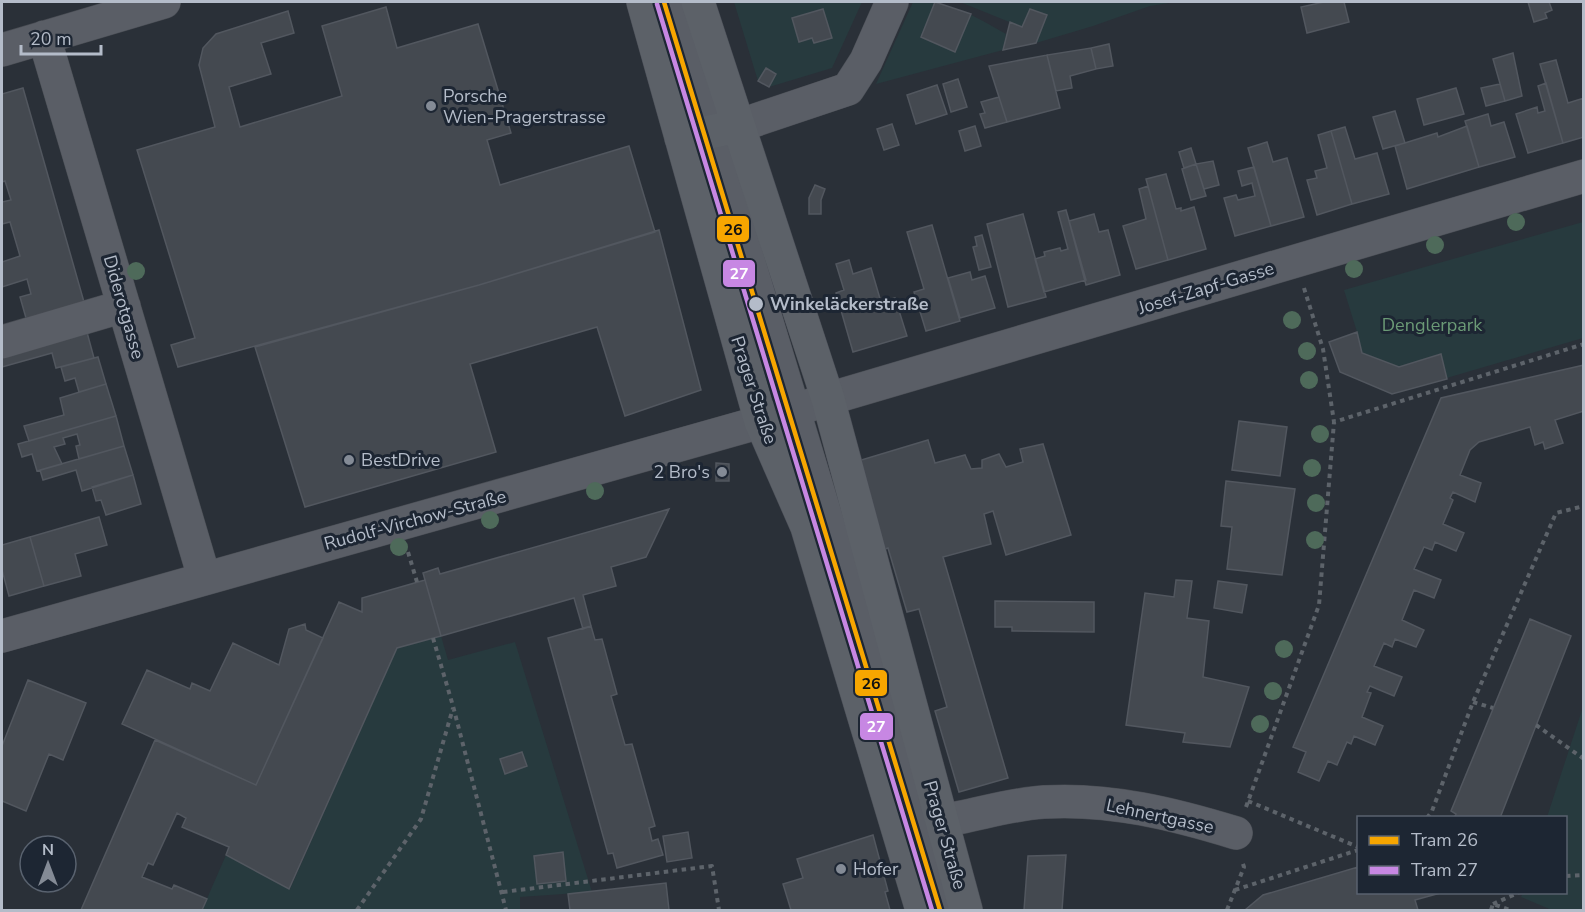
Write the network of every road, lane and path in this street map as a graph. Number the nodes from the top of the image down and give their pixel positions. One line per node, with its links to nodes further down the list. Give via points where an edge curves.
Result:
1 (165, 2): 6 (street)
2 (643, 2): 8 (main road, Prager Straße)
3 (670, 2): 8 (street)
4 (698, 2): 8 (main road, Prager Straße)
5 (892, 2): 8 (street, via 866,61 848,89)
6 (44, 37): 7 (street); 11 (street, Diderotgasse)
7 (2, 50)
8 (710, 132): 14 (main road, Prager Straße); 15 (street); 16 (main road, Prager Straße)
9 (1584, 176): 10 (street, Josef-Zapf-Gasse)
10 (1296, 261): 14 (street, Josef-Zapf-Gasse); 17 (path, via 1323,349)
11 (124, 306): 12 (street); 19 (street, Diderotgasse)
12 (2, 342)
13 (1584, 344): 17 (path)
14 (828, 399): 15 (street, Rudolf-Virchow-Straße); 29 (main road, Prager Straße)
15 (794, 411): 16 (street, Rudolf-Virchow-Straße); 43 (street)
16 (761, 422): 19 (street, Rudolf-Virchow-Straße); 42 (main road, Prager Straße, via 807,527)
17 (1335, 422): 27 (path, via 1320,605)
18 (1584, 506): 22 (path, via 1556,513)
19 (204, 577): 20 (street, Rudolf-Virchow-Straße)
20 (2, 636)
21 (433, 638): 23 (path)
22 (1473, 702): 24 (path); 28 (path)
23 (453, 706): 36 (path); 39 (path, via 421,819)
24 (1492, 708)
25 (1536, 726): 26 (path)
26 (1584, 759)
27 (1248, 801): 30 (path); 31 (path)
28 (1428, 816)
29 (940, 821): 30 (street, Lehnertgasse, via 1042,802 1107,802 1183,817); 44 (main road, Prager Straße)
30 (1236, 834): 35 (path, via 1244,867)
31 (1357, 847)
32 (1357, 849): 35 (path)
33 (1584, 875): 34 (path)
34 (1567, 876)
35 (1235, 890): 45 (path)
36 (503, 892): 40 (path); 41 (path, via 712,866)
37 (1516, 894): 38 (path)
38 (1493, 904): 46 (path); 47 (path)
39 (357, 910)
40 (506, 910)
41 (719, 910)
42 (922, 910)
43 (945, 910)
44 (966, 910)
45 (1227, 910)
46 (1491, 910)
47 (1510, 910)

